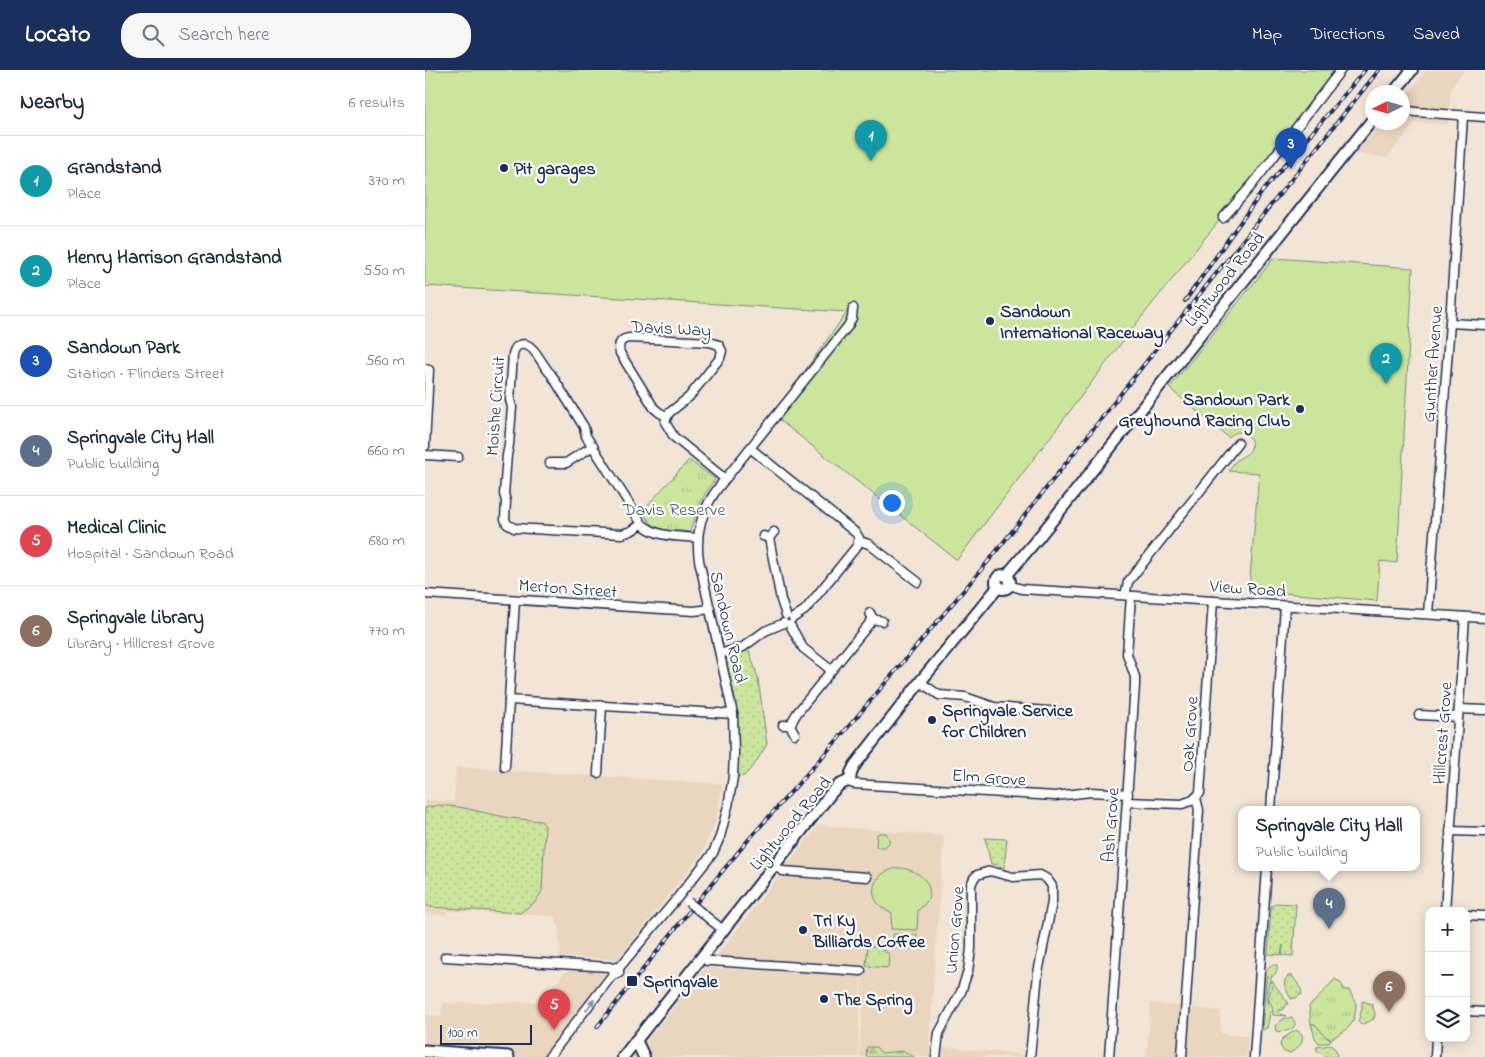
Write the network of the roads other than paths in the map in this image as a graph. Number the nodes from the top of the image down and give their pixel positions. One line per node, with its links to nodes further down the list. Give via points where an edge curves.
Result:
1 (1341, 70): 8 (street)
2 (1412, 70): 3 (main road)
3 (1400, 85)
4 (1410, 111): 5 (street)
5 (1463, 116): 6 (street); 10 (street, Gunther Avenue)
6 (1485, 117)
7 (1365, 129): 26 (main road, Lightwood Road)
8 (1223, 218)
9 (853, 308): 17 (street, Sandown Road, via 849,326)
10 (1450, 323): 11 (street); 34 (street, Gunther Avenue)
11 (1485, 325)
12 (427, 370): 15 (street)
13 (667, 416): 13 (street, Davis Way, via 689,397 720,358 722,351 719,345 631,338 621,342 620,352 654,408); 21 (street, Davis Way, via 666,424 674,438)
14 (1238, 444): 29 (street, via 1128,582)
15 (425, 446)
16 (593, 446): 20 (street, via 566,463); 22 (street, Moishe Circuit); 22 (street, Moishe Circuit, via 532,348 524,344 518,346 514,350 510,400 504,493 506,523 514,528 619,534)
17 (750, 448): 21 (street, Sandown Road); 25 (street, via 856,533)
18 (425, 455): 19 (street)
19 (459, 457)
20 (550, 463)
21 (725, 479): 24 (street, Sandown Road, via 706,506)
22 (642, 524): 24 (street, via 661,534)
23 (769, 535): 37 (street)
24 (697, 538): 33 (street, Sandown Road)
25 (859, 541): 27 (street, via 869,544); 37 (street, via 805,610)
26 (1008, 580): 29 (street, View Road, via 1022,589); 41 (main road, Lightwood Road, via 1002,576 998,578 999,586)
27 (918, 582)
28 (425, 594): 30 (street, Merton Street)
29 (1128, 596): 31 (street, View Road); 54 (street, Ash Grove, via 1127,654 1135,685)
30 (515, 600): 33 (street, Merton Street, via 694,611); 42 (street)
31 (1213, 601): 32 (street, View Road); 55 (street, Oak Grove, via 1200,790)
32 (1285, 606): 34 (street, View Road); 56 (street)
33 (710, 609): 39 (street, Sandown Road)
34 (1428, 614): 35 (street, View Road)
35 (1465, 617): 36 (street, View Road); 44 (street, Hillcrest Grove)
36 (1485, 618)
37 (788, 620): 39 (street, via 743,647); 40 (street, via 803,648)
38 (882, 621): 40 (street, via 871,616)
39 (720, 654): 47 (street, Sandown Road)
40 (831, 670): 50 (street, via 787,725)
41 (921, 682): 46 (street, via 939,695 965,698 993,707); 53 (main road, Lightwood Road, via 853,767)
42 (509, 700): 43 (street); 51 (street)
43 (602, 705): 47 (street); 52 (street)
44 (1459, 709): 45 (street); 49 (street, Hillcrest Grove)
45 (1485, 710)
46 (1063, 712)
47 (733, 714): 62 (street, Sandown Road, via 734,764 723,829 713,853)
48 (1419, 715): 49 (street)
49 (1458, 717): 57 (street, Hillcrest Grove)
50 (795, 734)
51 (505, 767)
52 (598, 773)
53 (848, 782): 54 (street, Elm Grove, via 1055,796 1091,792); 59 (main road, Lightwood Road, via 832,792)
54 (1127, 798): 55 (street, Oak Grove, via 1179,805); 82 (street, Ash Grove)
55 (1196, 798): 83 (street, via 1199,810)
56 (1271, 806)
57 (1450, 831): 58 (street); 63 (street, Hillcrest Grove)
58 (1485, 832)
59 (774, 866): 61 (street, via 783,871); 66 (main road, Lightwood Road)
60 (1267, 871): 84 (street)
61 (867, 877)
62 (679, 895): 66 (street, bridge); 69 (street, Sandown Road)
63 (1445, 907)
64 (1470, 915): 65 (street)
65 (1485, 916)
66 (723, 930): 68 (main road, Lightwood Road)
67 (445, 957): 69 (street)
68 (702, 957): 70 (street, via 707,961); 73 (main road, Lightwood Road)
69 (615, 970): 77 (street, Sandown Road, one-way to 69)
70 (861, 971)
71 (1470, 1011): 72 (street)
72 (1485, 1012)
73 (636, 1040): 78 (main road, Lightwood Road); 79 (main road)
74 (1436, 1042): 85 (street)
75 (425, 1051): 76 (highway)
76 (508, 1057)
77 (549, 1057)
78 (623, 1057)
79 (644, 1057)
80 (936, 1057): 81 (street, Union Grove, via 939,1033 961,992 968,971 972,882 977,875 990,871 1013,877 1040,875 1053,888 1038,973)
81 (1030, 1057)
82 (1109, 1057)
83 (1182, 1057)
84 (1253, 1057)
85 (1435, 1057)

